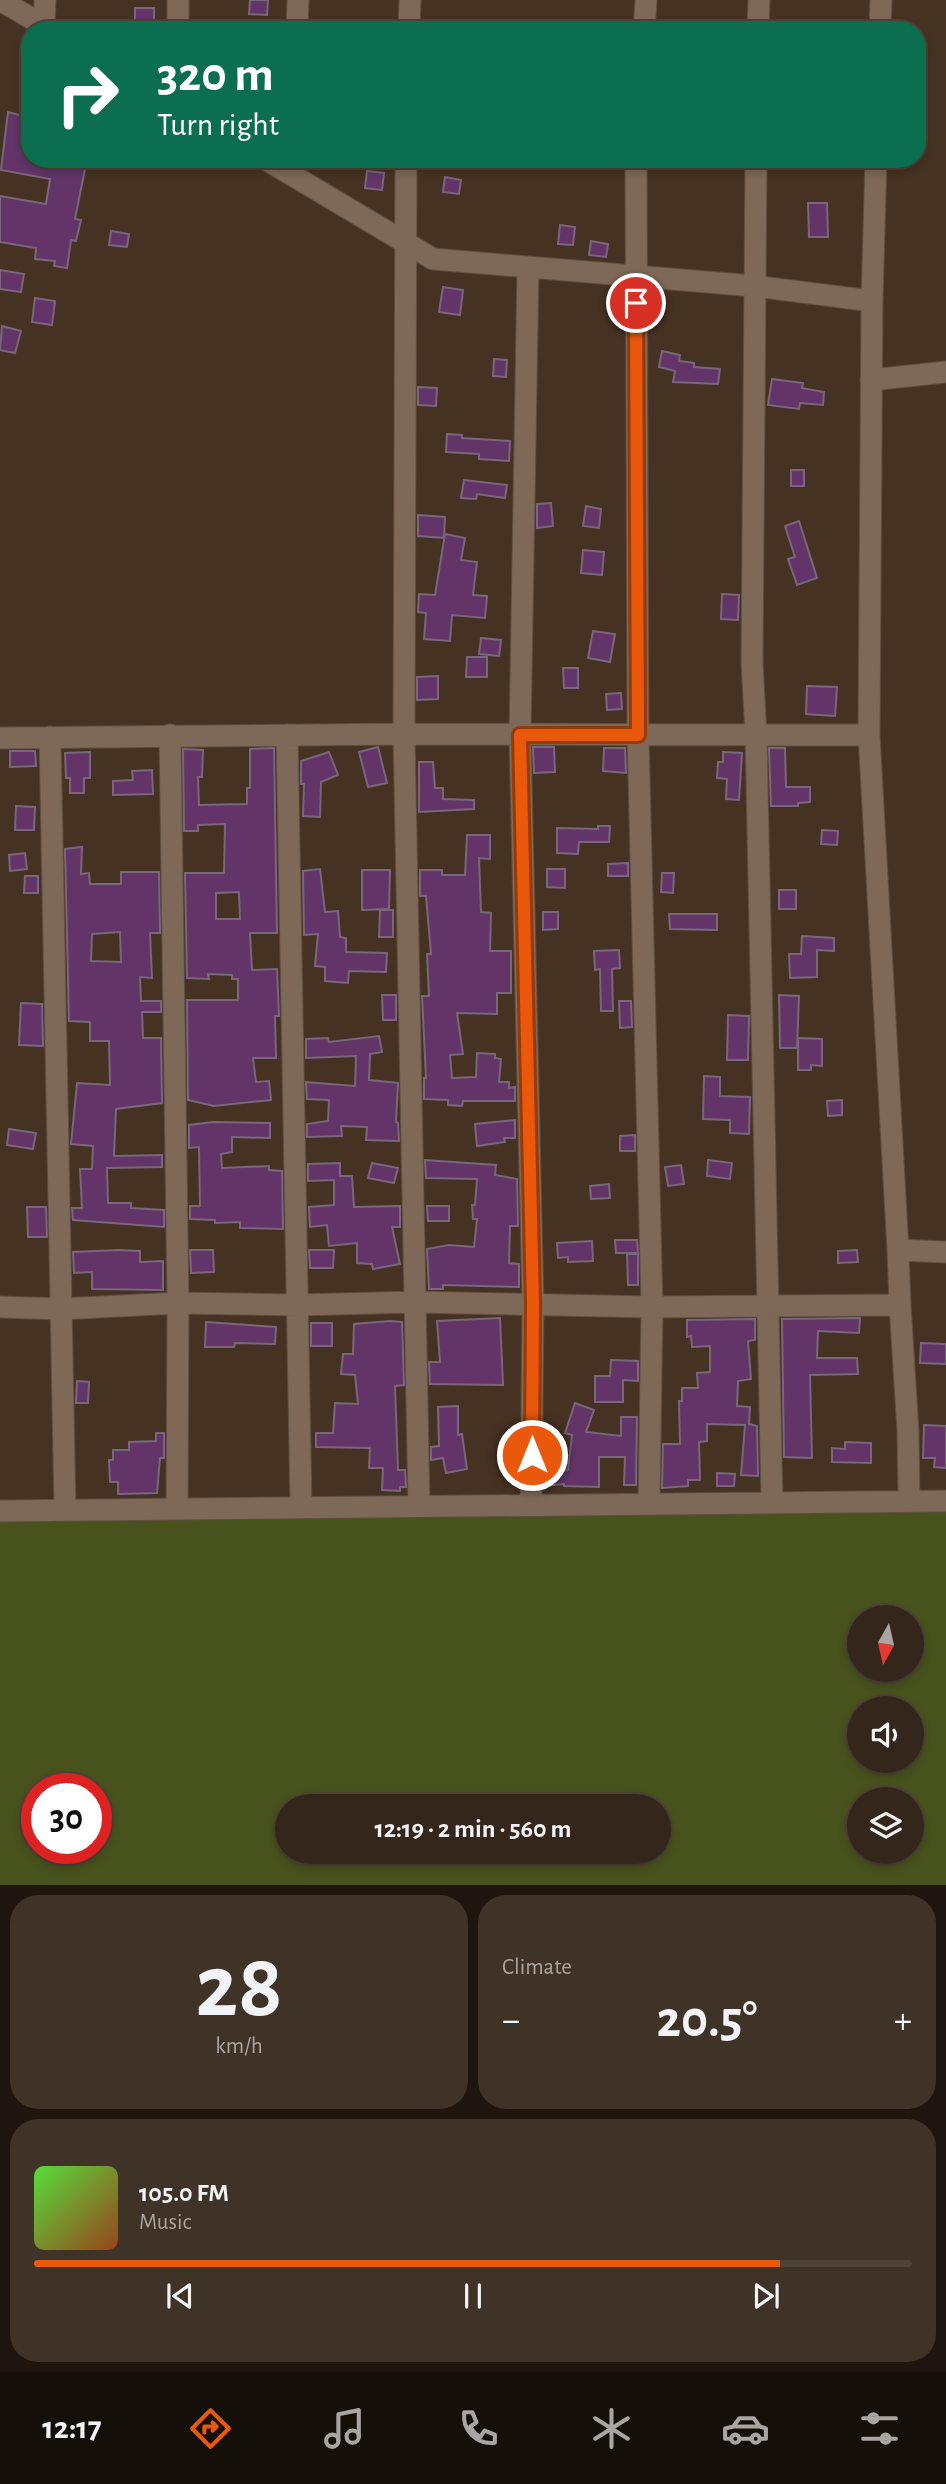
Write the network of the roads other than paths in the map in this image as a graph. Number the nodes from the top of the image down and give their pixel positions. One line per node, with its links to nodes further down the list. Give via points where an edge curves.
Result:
1 (0, 0): 9 (street)
2 (45, 0): 10 (street)
3 (178, 0): 11 (street)
4 (298, 0): 12 (street)
5 (410, 0): 13 (street)
6 (646, 0): 14 (street)
7 (759, 0): 15 (street)
8 (881, 0): 16 (street)
9 (36, 21)
10 (47, 21)
11 (178, 21)
12 (297, 21)
13 (409, 21)
14 (645, 21)
15 (758, 21)
16 (880, 21)
17 (295, 168): 22 (street)
18 (406, 168): 22 (street)
19 (636, 168): 24 (street)
20 (756, 168): 25 (street)
21 (876, 168): 26 (street)
22 (404, 243): 23 (street, via 433,259); 29 (street)
23 (528, 267): 24 (street); 32 (street)
24 (636, 276): 25 (street); 33 (street)
25 (754, 286): 26 (street); 34 (street, via 752,662)
26 (872, 301): 28 (street)
27 (946, 372): 28 (street)
28 (872, 380): 35 (street)
29 (404, 734): 31 (street); 32 (street); 40 (street)
30 (170, 735): 31 (street); 36 (street); 41 (street)
31 (287, 735): 44 (street)
32 (520, 735): 33 (street); 42 (street)
33 (638, 735): 34 (street); 47 (street)
34 (756, 735): 35 (street); 43 (street)
35 (869, 735): 38 (street)
36 (50, 737): 37 (street); 48 (street)
37 (0, 738)
38 (898, 1250): 39 (street); 45 (street)
39 (946, 1252)
40 (415, 1302): 42 (street); 44 (street); 53 (street)
41 (178, 1303): 44 (street); 48 (street); 56 (street)
42 (533, 1304): 47 (street); 54 (street)
43 (767, 1304): 45 (street); 47 (street); 51 (street)
44 (298, 1305): 55 (street)
45 (900, 1305): 49 (street)
46 (0, 1307): 48 (street)
47 (652, 1307): 52 (street)
48 (61, 1309): 58 (street)
49 (909, 1501): 50 (street); 51 (street)
50 (946, 1501)
51 (772, 1502): 52 (street)
52 (649, 1503): 54 (street)
53 (419, 1505): 54 (street); 55 (street)
54 (531, 1505)
55 (301, 1507): 56 (street)
56 (177, 1508): 58 (street)
57 (0, 1510): 58 (street)
58 (65, 1510)

